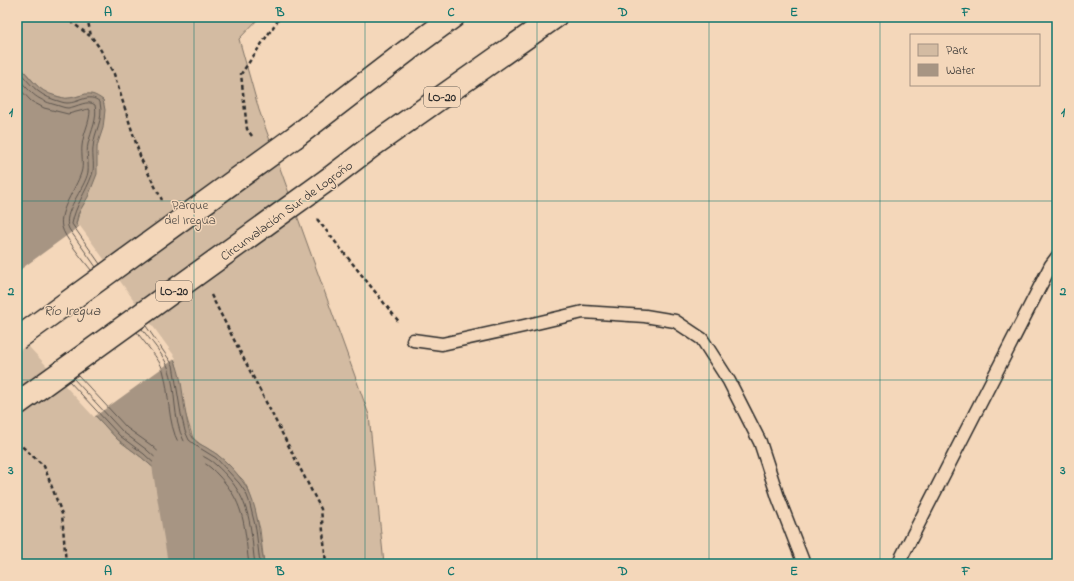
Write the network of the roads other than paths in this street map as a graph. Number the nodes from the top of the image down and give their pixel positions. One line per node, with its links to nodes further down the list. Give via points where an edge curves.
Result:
1 (450, 17): 4 (highway)
2 (453, 17): 4 (highway)
3 (555, 17): 8 (highway, Circunvalación Sur de Logroño / LO-20, bridge, via 372,146)
4 (408, 50): 6 (highway, bridge, via 295,137)
5 (1057, 257): 10 (lane, via 1050,265)
6 (17, 339)
7 (413, 340): 9 (lane, via 442,344 583,312 645,316 675,321 702,339 729,381 760,442)
8 (17, 404)
9 (804, 564)
10 (898, 564)

